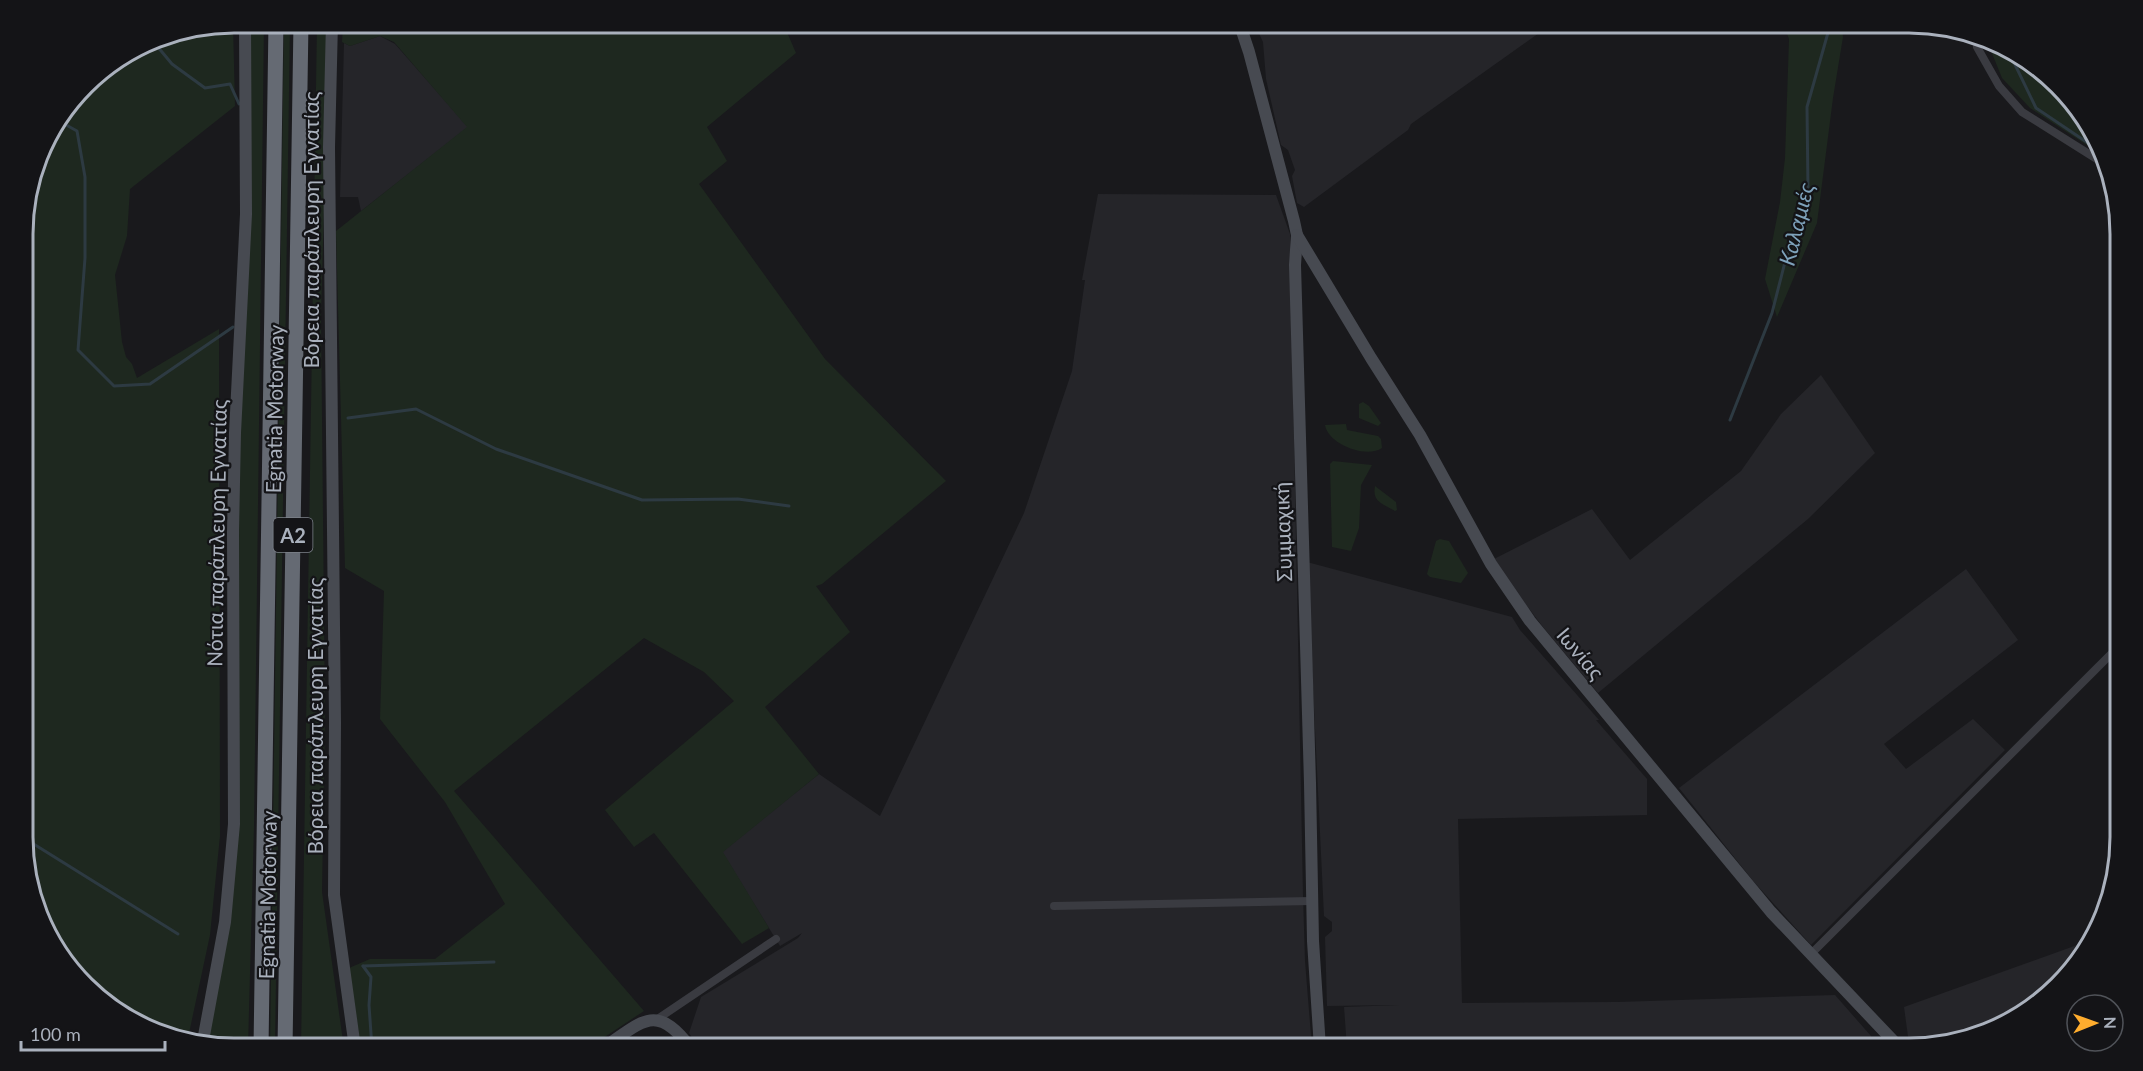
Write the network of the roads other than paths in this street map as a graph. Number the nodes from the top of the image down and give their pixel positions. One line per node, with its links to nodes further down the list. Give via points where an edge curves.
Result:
1 (245, 33): 17 (street, Νότια παράπλευρη Εγνατίας, via 246,214 233,510 234,824 225,922)
2 (276, 33): 18 (highway, Egnatia Motorway / Α2)
3 (301, 33): 19 (highway, Egnatia Motorway / Α2)
4 (332, 33): 20 (street, Βόρεια παράπλευρη Εγνατίας, via 329,170 334,895)
5 (1242, 33): 8 (street, Συμμαχική)
6 (1977, 47): 7 (street, via 1999,86 2022,112)
7 (2095, 158)
8 (1297, 235): 9 (street, Ιωνίας); 10 (street, Συμμαχική)
9 (1314, 262): 10 (street); 15 (street, Ιωνίας, via 1426,445 1491,564 1530,621 1771,912)
10 (1295, 264): 12 (street, Συμμαχική)
11 (2110, 655): 15 (street)
12 (1312, 901): 13 (street); 23 (street, Συμμαχική)
13 (1054, 906)
14 (776, 939): 16 (street)
15 (1811, 954): 24 (street, Ιωνίας)
16 (656, 1020): 21 (street, via 638,1024); 22 (street, via 674,1028)
17 (204, 1035)
18 (261, 1038)
19 (285, 1038)
20 (354, 1038)
21 (618, 1038)
22 (682, 1038)
23 (1319, 1038)
24 (1891, 1038)

